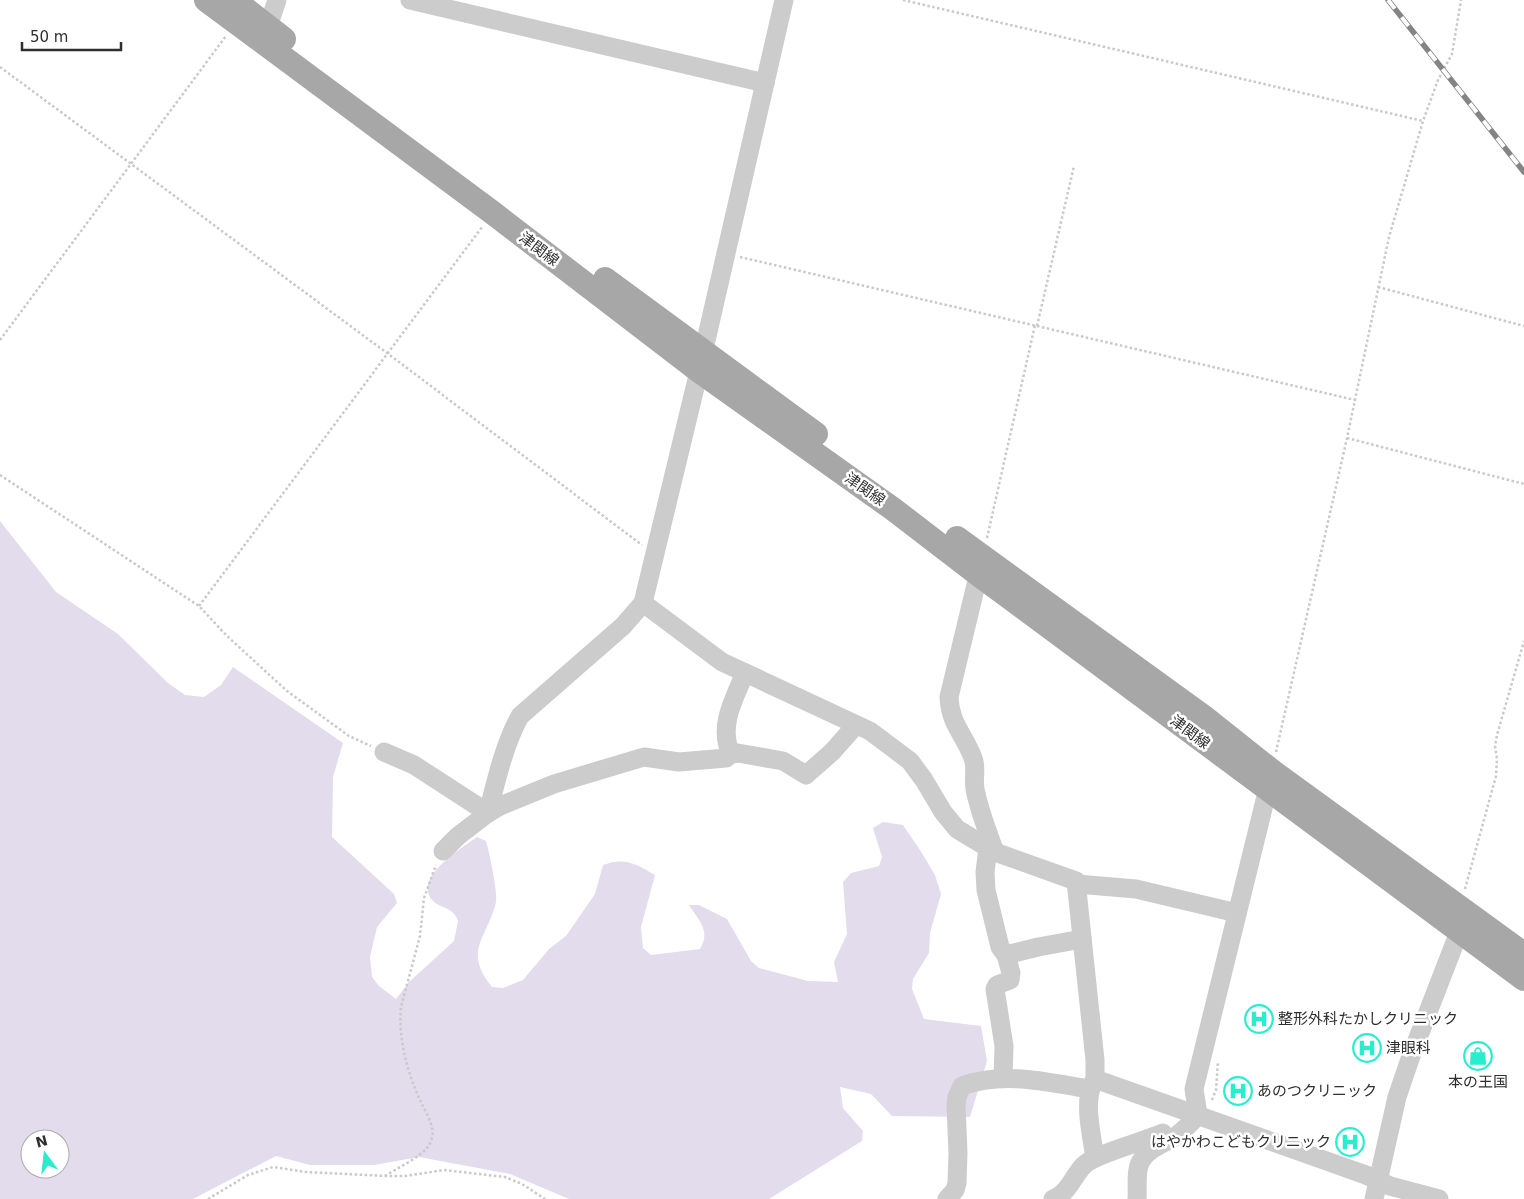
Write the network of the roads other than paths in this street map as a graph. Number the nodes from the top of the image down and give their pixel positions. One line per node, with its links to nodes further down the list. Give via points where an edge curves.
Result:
1 (206, 0): 5 (main road, 津関線)
2 (277, 0): 6 (street)
3 (410, 0): 7 (street)
4 (784, 0): 7 (street)
5 (235, 11): 6 (main road, 津関線); 8 (main road, 津関線, via 493,213)
6 (268, 27): 8 (main road, 津関線)
7 (765, 83): 8 (street)
8 (701, 361): 9 (main road, 津関線, via 893,509); 10 (street)
9 (981, 566): 15 (main road, 津関線); 17 (street, via 949,697 949,710 973,758 975,787)
10 (643, 602): 11 (street, via 722,662); 16 (street, via 622,626 520,716 506,748)
11 (745, 673): 12 (street); 14 (street, via 725,727)
12 (856, 725): 14 (street, via 806,775 783,761); 17 (street, via 910,761 957,829)
13 (384, 752): 16 (street, via 414,765)
14 (731, 754): 16 (street, via 726,758 679,762 644,757 554,784)
15 (1270, 780): 20 (main road, 津関線); 21 (street); 22 (main road, 津関線)
16 (488, 813): 18 (street)
17 (992, 850): 19 (street); 25 (street, via 985,872 986,890 1000,947)
18 (443, 851)
19 (1077, 884): 21 (street, via 1136,889); 23 (street)
20 (1460, 906): 22 (street); 24 (main road, 津関線)
21 (1237, 913): 29 (street, via 1194,1088)
22 (1459, 932): 26 (main road, 津関線); 31 (street, via 1397,1097)
23 (1082, 939): 25 (street); 28 (street, via 1095,1060)
24 (1524, 954)
25 (1006, 955): 27 (street, via 1011,978 995,989 1004,1046)
26 (1524, 979)
27 (1003, 1078): 28 (street); 32 (street, via 970,1083 960,1089 956,1105 958,1153)
28 (1092, 1084): 29 (street); 30 (street, via 1089,1116)
29 (1198, 1115): 30 (street, via 1149,1139); 31 (street); 34 (street, via 1180,1133 1141,1159)
30 (1095, 1158): 33 (street, via 1084,1164 1061,1196)
31 (1378, 1180): 35 (street); 36 (street)
32 (952, 1191)
33 (1053, 1199)
34 (1137, 1199)
35 (1374, 1199)
36 (1439, 1199)

